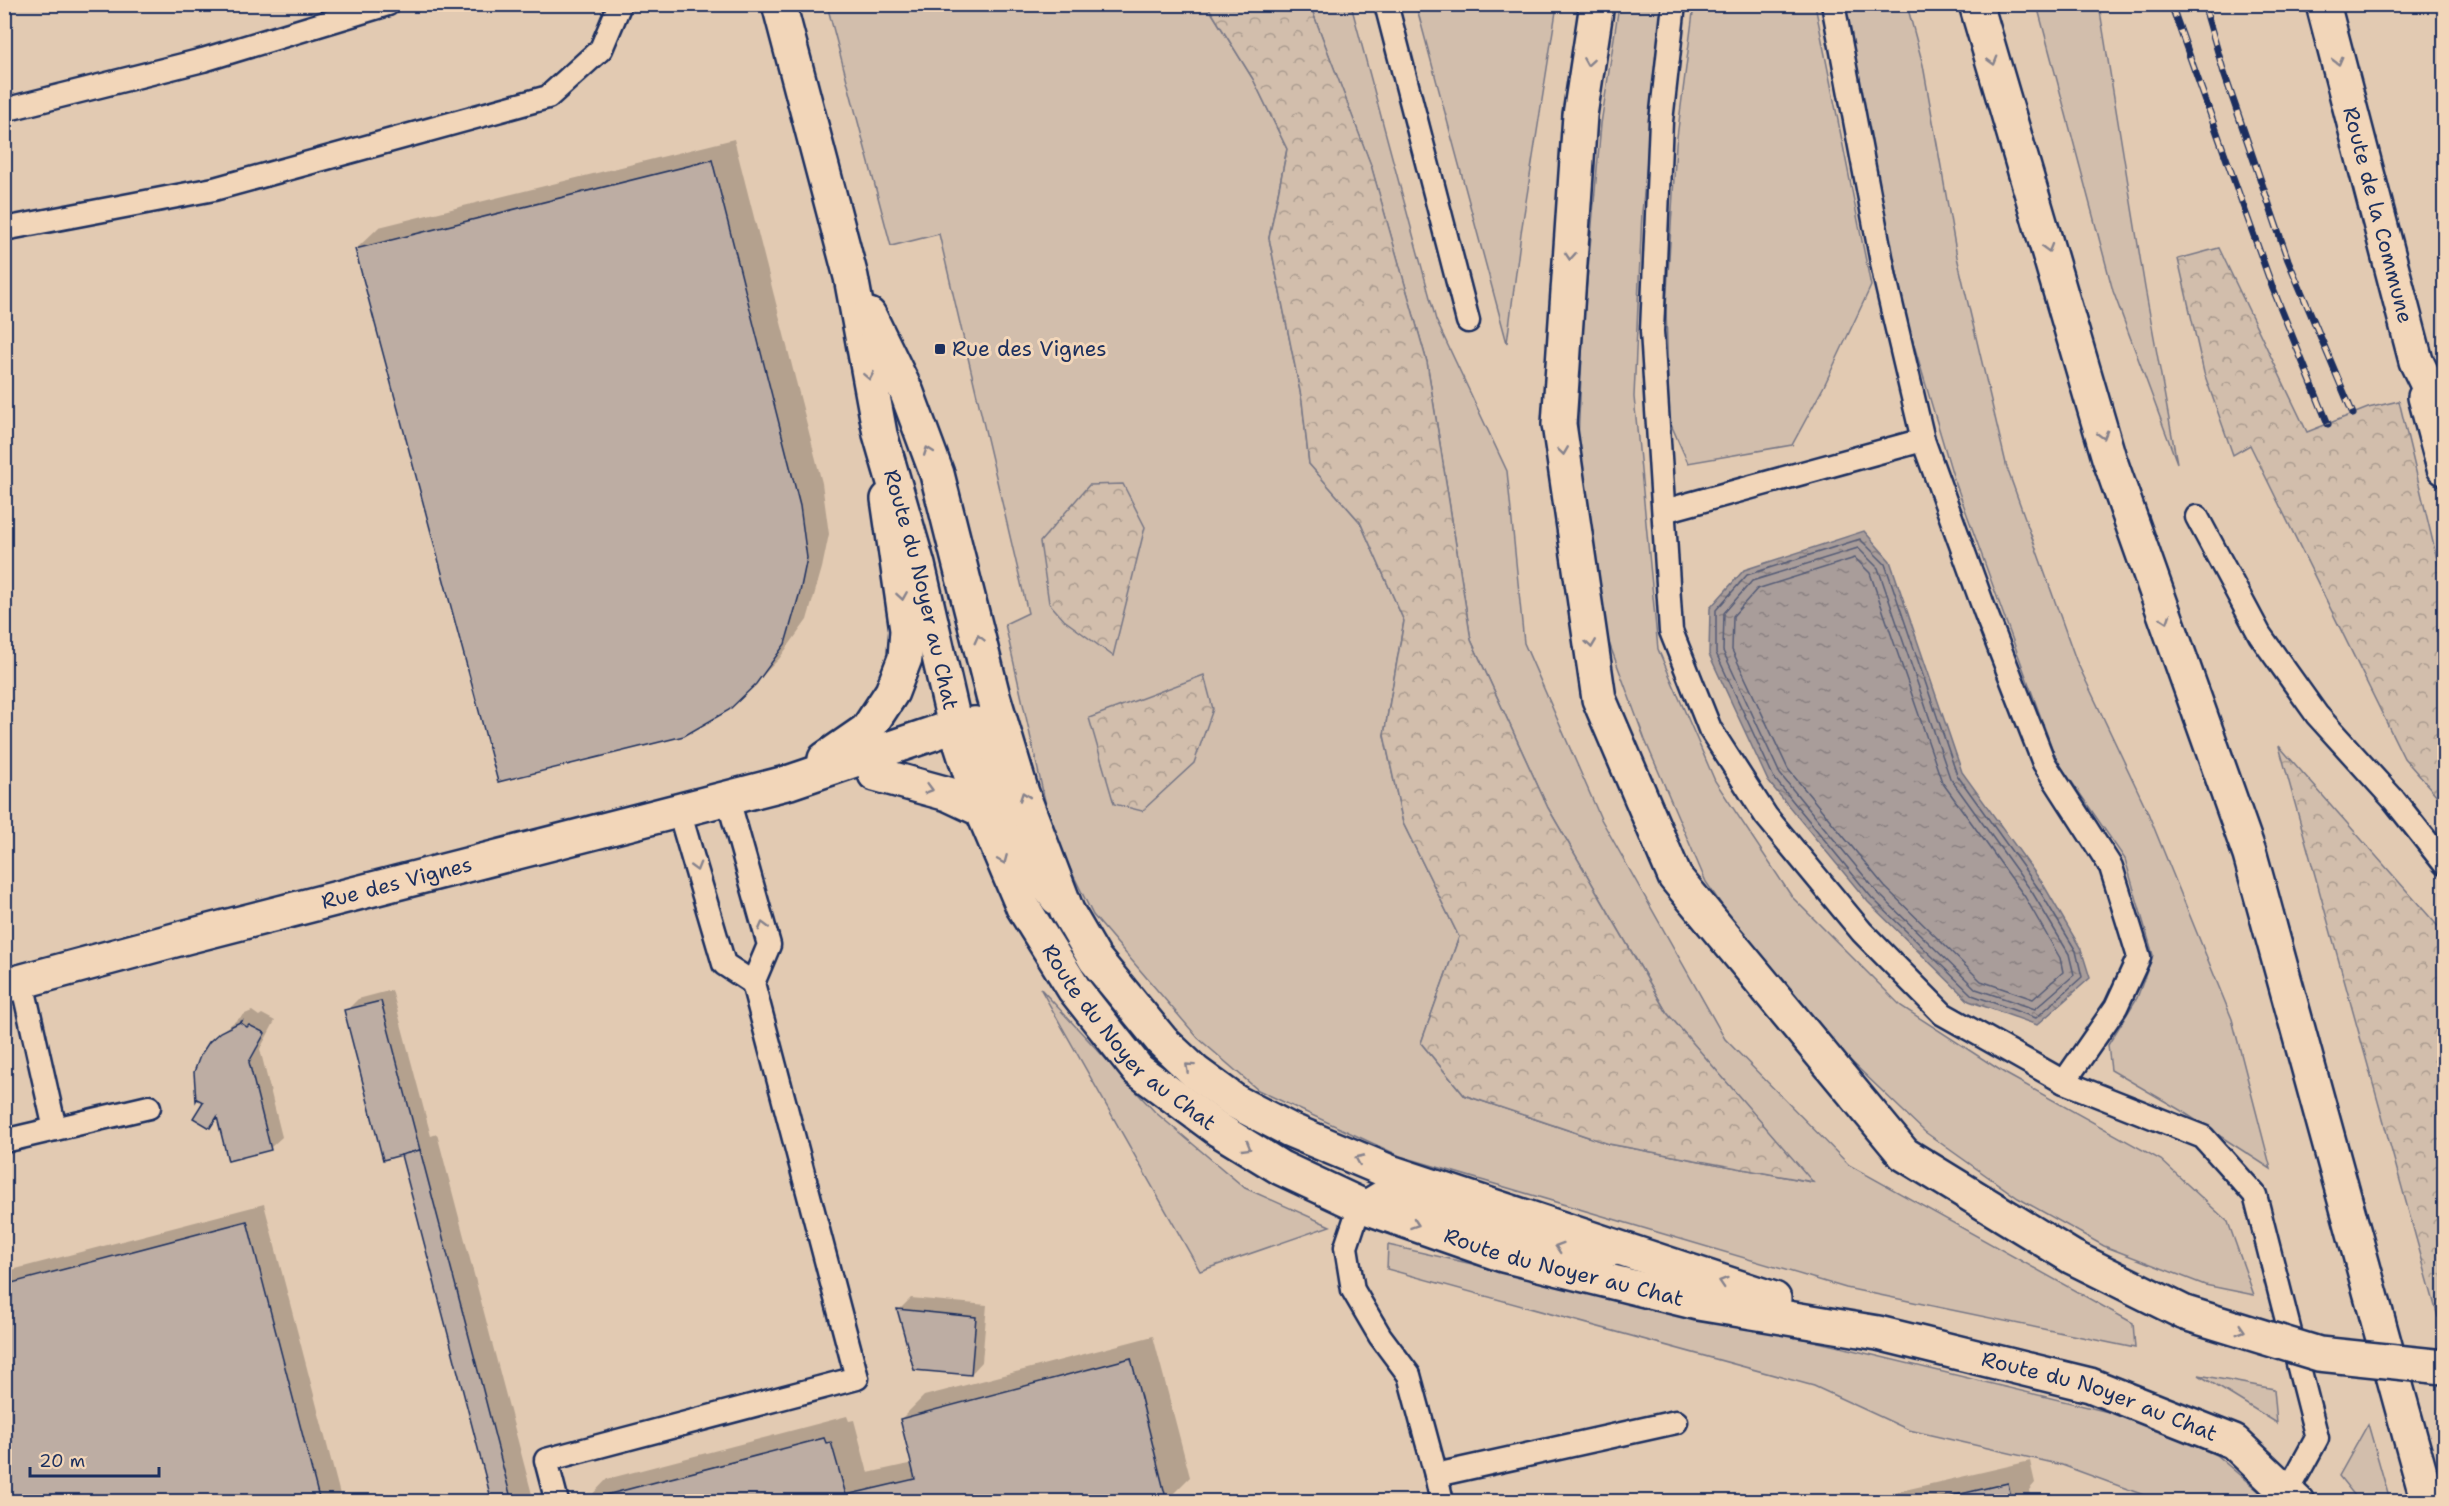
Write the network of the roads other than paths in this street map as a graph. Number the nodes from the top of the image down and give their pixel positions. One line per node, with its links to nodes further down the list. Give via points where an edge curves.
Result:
1 (388, 4): 10 (lane, via 203,60)
2 (620, 4): 11 (lane, via 601,49 548,98 214,189)
3 (779, 4): 12 (street, Route du Noyer au Chat)
4 (1386, 4): 13 (lane)
5 (1597, 4): 39 (street, one-way to 39, bridge, via 1580,115 1559,424 1599,699 1675,877 1904,1154 2072,1257 2185,1313 2319,1354)
6 (1674, 4): 19 (lane, via 1661,121 1652,331)
7 (1833, 4): 17 (lane, via 1885,278)
8 (1976, 4): 45 (street, one-way to 45, via 2109,458 2250,855)
9 (2323, 4): 14 (street, Route de la Commune, one-way to 14)
10 (4, 110)
11 (4, 229)
12 (851, 277): 16 (street, Route du Noyer au Chat, one-way to 16); 21 (street, Route du Noyer au Chat, one-way to 12, via 937,474 907,393)
13 (1468, 321)
14 (2416, 361): 15 (street, Route de la Commune); 18 (street)
15 (2445, 419)
16 (880, 435): 22 (street, Route du Noyer au Chat); 24 (street, Rue des Vignes, one-way to 24, via 907,630 905,658 892,692 867,730)
17 (1923, 440): 19 (lane); 32 (lane, via 2044,763 2111,867 2139,957 2116,1007)
18 (2445, 468)
19 (1664, 511): 32 (lane, via 1671,631 1710,729 1766,816 1862,932 1943,1014)
20 (2197, 517): 28 (lane, via 2260,635 2317,715)
21 (993, 696): 22 (street); 29 (street, Route du Noyer au Chat, one-way to 21, via 1022,793)
22 (964, 732): 23 (street, Rue des Vignes); 24 (street, Rue des Vignes); 26 (street, Route du Noyer au Chat); 29 (street, via 1033,866)
23 (875, 774): 24 (street, Rue des Vignes); 26 (street, Rue des Vignes, one-way to 26, via 948,794)
24 (790, 782): 25 (street, Rue des Vignes)
25 (728, 799): 27 (street, Rue des Vignes); 30 (lane, one-way to 25, via 769,945)
26 (982, 810): 36 (street, Route du Noyer au Chat, one-way to 36, via 1023,907 1074,989 1138,1070 1219,1130 1281,1167)
27 (679, 811): 30 (lane, one-way to 30, via 724,964); 31 (street, Rue des Vignes)
28 (2445, 863)
29 (1067, 911): 37 (street, Route du Noyer au Chat, one-way to 29, via 1390,1172 1290,1130 1236,1102 1162,1041 1095,959)
30 (753, 982): 43 (lane, via 857,1378 546,1460)
31 (13, 984): 34 (lane)
32 (2064, 1082): 42 (lane, via 2204,1137 2255,1195 2317,1438)
33 (149, 1107): 34 (lane)
34 (55, 1129): 35 (lane)
35 (4, 1141)
36 (1360, 1205): 37 (lane, one-way to 36, via 1581,1254 1383,1191); 38 (street, Route du Noyer au Chat, one-way to 38, via 1503,1255 1698,1303); 41 (lane, via 1346,1247 1353,1290 1408,1375)
37 (1637, 1254): 38 (street, Route du Noyer au Chat, one-way to 37)
38 (1878, 1333): 42 (street, Route du Noyer au Chat, via 2090,1385 2234,1442)
39 (2445, 1367)
40 (1676, 1422): 41 (lane)
41 (1436, 1475): 44 (lane)
42 (2292, 1497)
43 (557, 1502)
44 (1442, 1502)
45 (2428, 1502)

